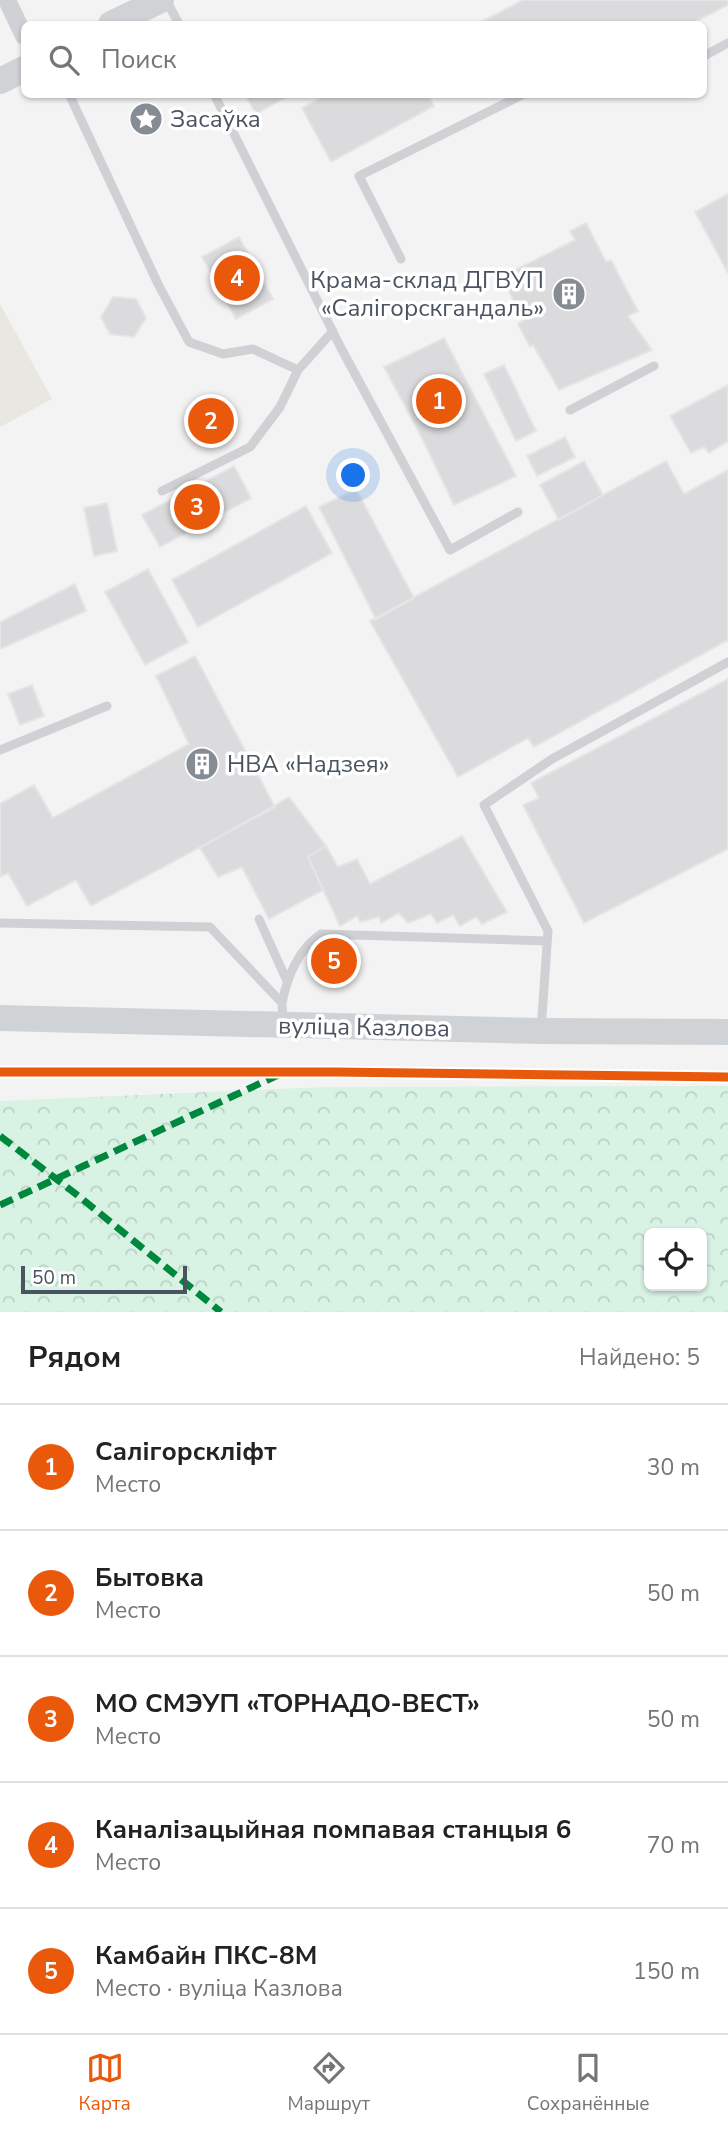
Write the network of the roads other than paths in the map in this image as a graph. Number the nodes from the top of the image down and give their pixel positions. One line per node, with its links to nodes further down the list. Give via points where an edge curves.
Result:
1 (7, 0): 5 (street)
2 (164, 0): 3 (main road); 4 (lane)
3 (118, 21)
4 (176, 21)
5 (21, 30)
6 (728, 43): 7 (lane)
7 (707, 54)
8 (21, 71): 9 (main road)
9 (0, 82)
10 (71, 98): 16 (lane, via 189,342 223,354 253,349)
11 (216, 98): 14 (lane)
12 (516, 98): 13 (lane, via 359,176)
13 (401, 259)
14 (332, 331): 16 (lane); 19 (lane, via 450,550)
15 (654, 366): 17 (lane)
16 (298, 370): 18 (lane, via 280,407 250,447)
17 (570, 410)
18 (162, 491)
19 (518, 512)
20 (728, 662): 25 (lane, via 552,758 484,805 548,931)
21 (107, 706): 22 (lane)
22 (0, 750)
23 (259, 919): 26 (lane)
24 (0, 923): 27 (lane, via 210,926)
25 (547, 941): 26 (lane, via 321,934 309,941); 29 (lane)
26 (287, 981): 27 (lane)
27 (283, 1014): 28 (main road, вуліца Казлова); 29 (main road, вуліца Казлова)
28 (0, 1018)
29 (541, 1031): 30 (main road, вуліца Казлова)
30 (728, 1032)

